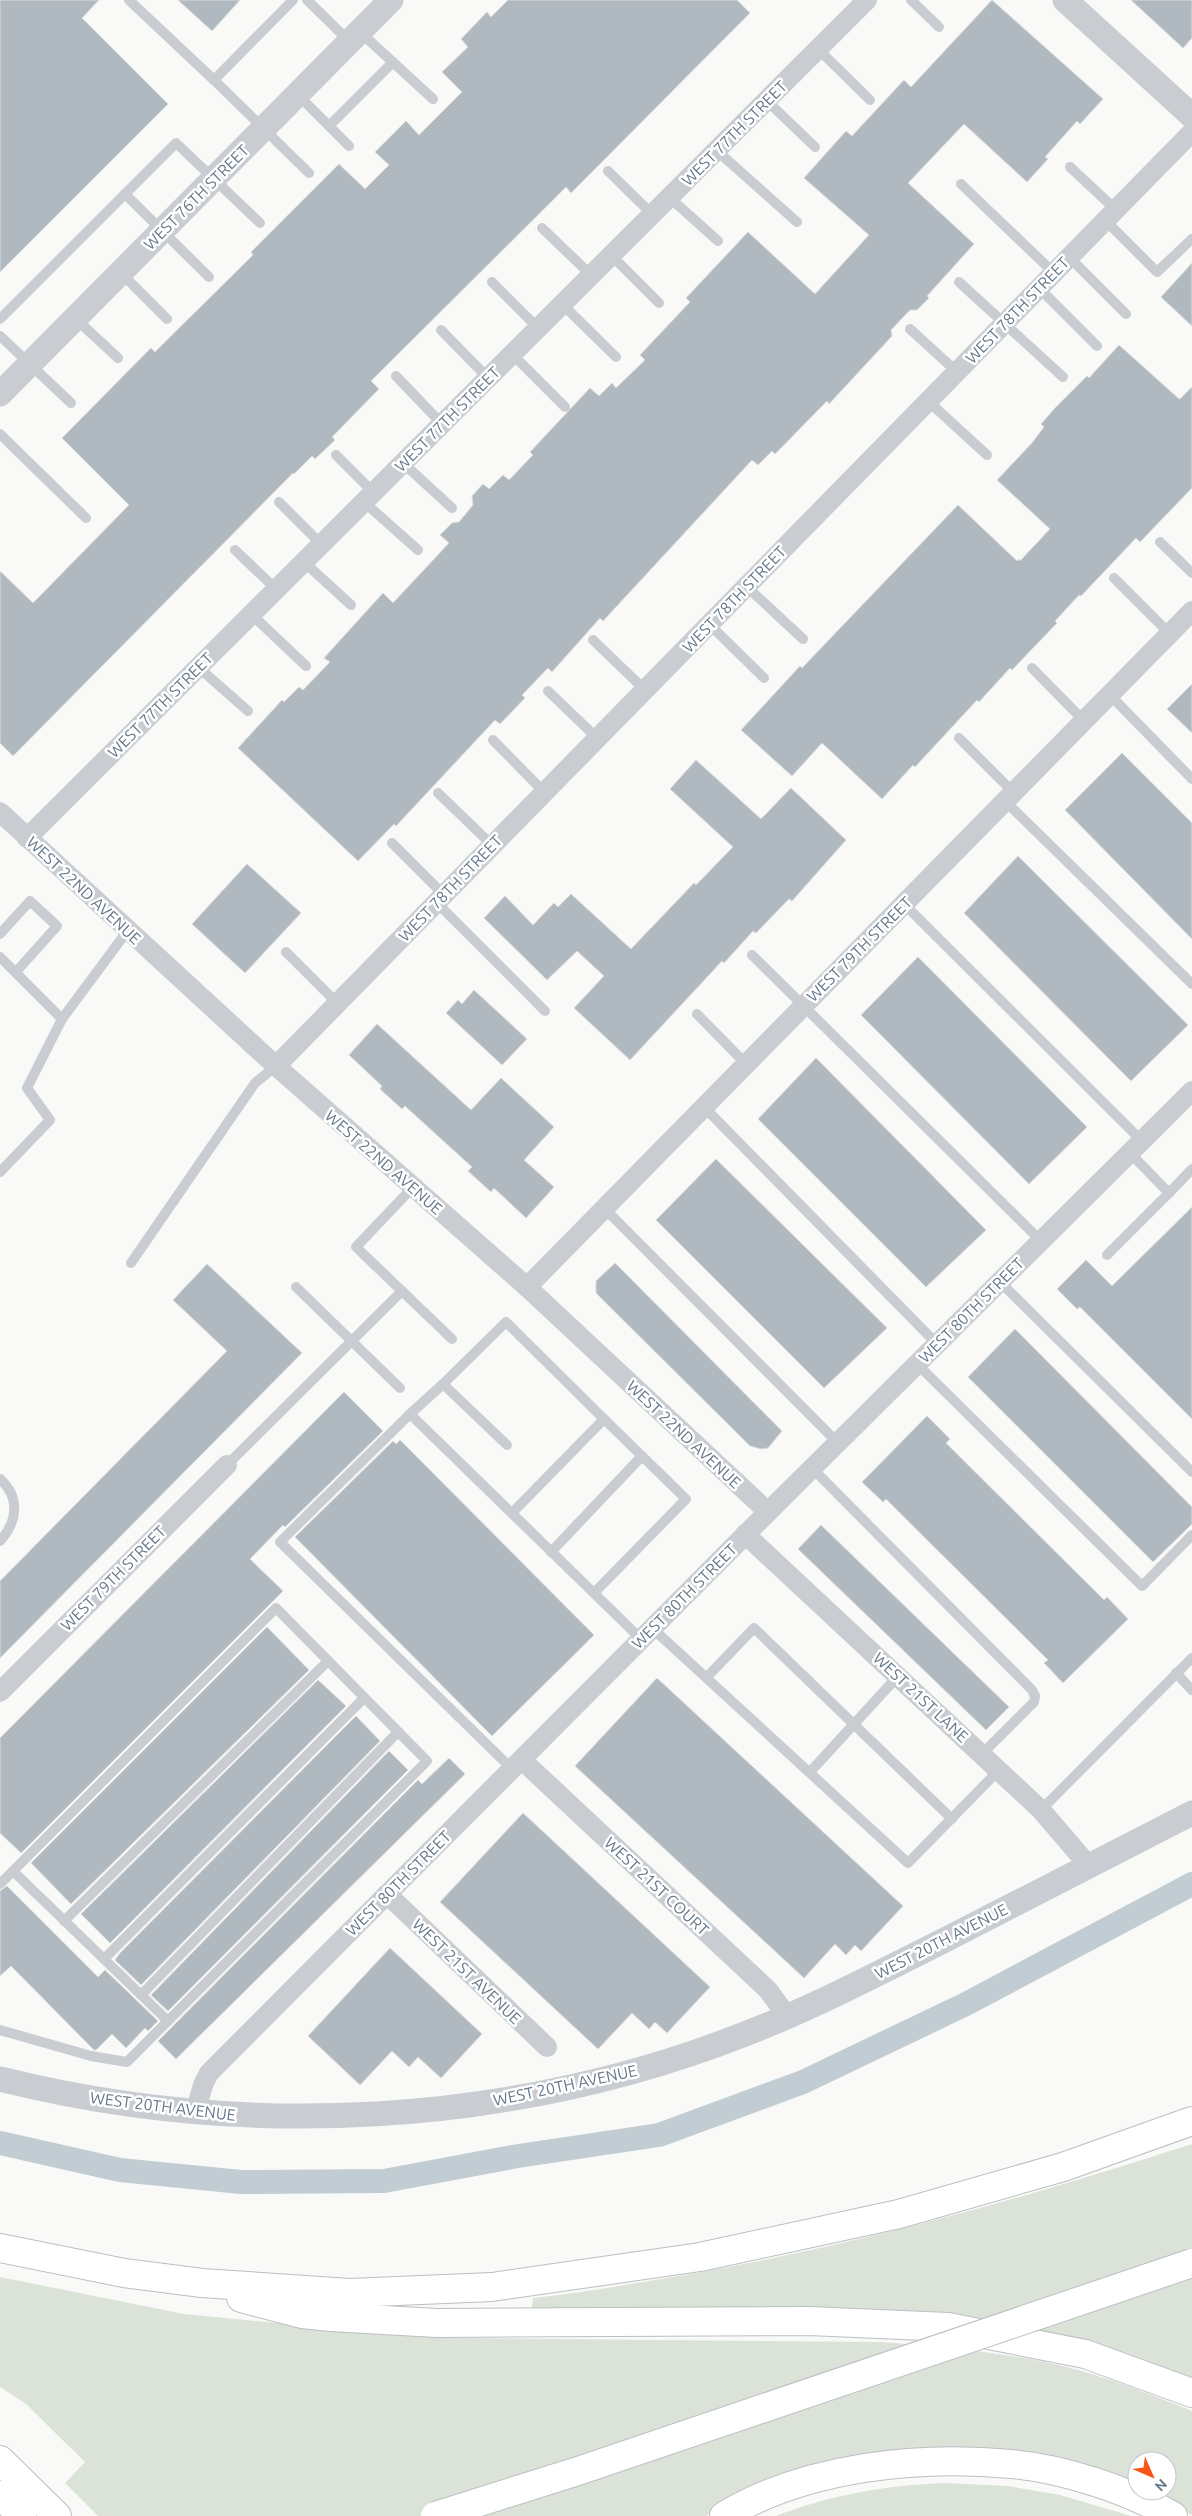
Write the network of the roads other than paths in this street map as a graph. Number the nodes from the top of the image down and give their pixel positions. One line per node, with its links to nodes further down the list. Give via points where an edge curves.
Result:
1 (129, 0): 12 (lane)
2 (293, 0): 12 (lane)
3 (307, 0): 9 (lane)
4 (867, 0): 10 (street, WEST 77TH STREET)
5 (911, 0): 8 (lane)
6 (1065, 0): 17 (street)
7 (381, 3): 9 (street, WEST 76TH STREET)
8 (939, 27)
9 (355, 37): 11 (lane); 13 (street, WEST 76TH STREET)
10 (818, 48): 15 (street, WEST 77TH STREET); 16 (lane)
11 (393, 62): 14 (lane); 18 (lane)
12 (214, 80): 19 (lane)
13 (297, 95): 18 (lane); 19 (street, WEST 76TH STREET)
14 (433, 99)
15 (766, 100): 22 (lane); 23 (street, WEST 77TH STREET)
16 (870, 100)
17 (1192, 116)
18 (329, 126): 21 (lane)
19 (263, 129): 26 (lane); 27 (street, WEST 76TH STREET)
20 (1192, 132): 32 (street, WEST 78TH STREET)
21 (349, 146)
22 (815, 147)
23 (716, 150): 30 (street, WEST 77TH STREET); 33 (lane)
24 (1070, 167): 32 (lane)
25 (608, 171): 31 (lane)
26 (309, 173)
27 (214, 179): 29 (lane, via 176,144); 34 (lane); 36 (street, WEST 76TH STREET)
28 (961, 184): 42 (lane)
29 (125, 194): 36 (lane); 52 (lane)
30 (670, 197): 31 (street, WEST 77TH STREET); 38 (lane)
31 (652, 214): 39 (street, WEST 77TH STREET)
32 (1111, 215): 37 (lane, via 1157,272); 40 (street, WEST 78TH STREET)
33 (797, 222)
34 (260, 223)
35 (542, 228): 43 (lane)
36 (161, 232): 41 (street, WEST 76TH STREET); 44 (lane)
37 (1192, 239)
38 (718, 241)
39 (611, 255): 43 (street, WEST 77TH STREET); 48 (lane)
40 (1069, 257): 42 (street, WEST 78TH STREET); 50 (lane)
41 (120, 272): 51 (street, WEST 76TH STREET); 53 (lane)
42 (1054, 273): 47 (street, WEST 78TH STREET)
43 (591, 275): 49 (street, WEST 77TH STREET)
44 (208, 277)
45 (492, 282): 55 (lane)
46 (959, 282): 54 (lane)
47 (1039, 288): 54 (street, WEST 78TH STREET); 59 (lane)
48 (660, 303)
49 (562, 304): 55 (street, WEST 77TH STREET); 61 (lane)
50 (1126, 314)
51 (75, 318): 62 (lane); 63 (street, WEST 76TH STREET)
52 (0, 319)
53 (167, 319)
54 (1004, 324): 64 (street, WEST 78TH STREET); 66 (lane)
55 (538, 328): 60 (street, WEST 77TH STREET)
56 (910, 329): 64 (lane)
57 (441, 330): 67 (lane)
58 (0, 336): 63 (lane)
59 (1097, 346)
60 (512, 354): 67 (street, WEST 77TH STREET); 71 (lane)
61 (616, 357)
62 (118, 358)
63 (29, 364): 68 (street, WEST 76TH STREET); 70 (lane)
64 (957, 372): 69 (street, WEST 78TH STREET)
65 (396, 376): 72 (lane)
66 (1063, 377)
67 (488, 378): 72 (street, WEST 77TH STREET)
68 (0, 394)
69 (928, 400): 75 (lane); 88 (street, WEST 78TH STREET)
70 (71, 403)
71 (565, 407)
72 (442, 424): 76 (street, WEST 77TH STREET)
73 (0, 434): 80 (lane)
74 (336, 456): 77 (lane)
75 (987, 456)
76 (403, 463): 77 (street, WEST 77TH STREET); 79 (lane)
77 (368, 497): 82 (street, WEST 77TH STREET); 84 (lane)
78 (279, 502): 82 (lane)
79 (452, 508)
80 (86, 518)
81 (1160, 542): 86 (lane)
82 (321, 544): 85 (street, WEST 77TH STREET)
83 (235, 550): 89 (lane)
84 (418, 550)
85 (304, 562): 89 (street, WEST 77TH STREET); 90 (lane)
86 (1192, 573)
87 (1114, 578): 94 (lane)
88 (746, 586): 93 (street, WEST 78TH STREET); 95 (lane)
89 (276, 589): 92 (street, WEST 77TH STREET)
90 (351, 605)
91 (1192, 612): 94 (street, WEST 79TH STREET)
92 (251, 614): 97 (lane); 98 (street, WEST 77TH STREET)
93 (709, 624): 100 (lane); 101 (street, WEST 78TH STREET)
94 (1170, 634): 103 (street, WEST 79TH STREET)
95 (803, 639)
96 (593, 640): 101 (lane)
97 (306, 666)
98 (198, 667): 104 (lane); 114 (street, WEST 77TH STREET)
99 (1032, 668): 105 (lane)
100 (764, 678)
101 (644, 690): 106 (street, WEST 78TH STREET)
102 (548, 691): 106 (lane)
103 (1110, 695): 105 (street, WEST 79TH STREET); 109 (lane)
104 (248, 711)
105 (1084, 721): 112 (street, WEST 79TH STREET)
106 (597, 738): 110 (street, WEST 78TH STREET)
107 (959, 738): 112 (lane)
108 (493, 740): 110 (lane)
109 (1192, 779)
110 (544, 792): 116 (street, WEST 78TH STREET)
111 (438, 793): 116 (lane)
112 (1009, 796): 118 (street, WEST 79TH STREET); 125 (lane)
113 (0, 812): 114 (street, WEST 22ND AVENUE)
114 (27, 838): 119 (street, WEST 22ND AVENUE)
115 (392, 843): 117 (lane)
116 (492, 845): 117 (street, WEST 78TH STREET)
117 (440, 898): 126 (street, WEST 78TH STREET); 128 (lane)
118 (904, 904): 127 (street, WEST 79TH STREET); 135 (lane)
119 (128, 930): 130 (lane); 132 (street, WEST 22ND AVENUE)
120 (0, 934): 124 (lane, via 30,901 57,926)
121 (286, 952): 126 (lane)
122 (752, 955): 127 (lane)
123 (0, 957): 124 (lane)
124 (16, 972): 130 (lane)
125 (1192, 984)
126 (337, 1003): 132 (street, WEST 78TH STREET)
127 (804, 1005): 131 (street, WEST 79TH STREET); 141 (lane)
128 (545, 1010)
129 (697, 1014): 131 (lane)
130 (62, 1019): 137 (lane, via 27,1088 50,1120)
131 (746, 1064): 134 (street, WEST 79TH STREET)
132 (276, 1066): 138 (street, WEST 22ND AVENUE); 143 (lane, via 255,1083)
133 (1192, 1091): 135 (street, WEST 80TH STREET)
134 (704, 1107): 140 (street, WEST 79TH STREET); 150 (lane)
135 (1136, 1147): 139 (lane); 141 (street, WEST 80TH STREET)
136 (1192, 1169): 139 (lane)
137 (0, 1172)
138 (413, 1187): 146 (street, WEST 22ND AVENUE); 147 (lane, via 356,1247)
139 (1168, 1193): 142 (lane)
140 (604, 1208): 146 (street, WEST 79TH STREET); 156 (lane)
141 (1041, 1241): 144 (street, WEST 80TH STREET)
142 (1107, 1255)
143 (131, 1263)
144 (1000, 1282): 150 (street, WEST 80TH STREET); 161 (lane)
145 (296, 1287): 149 (lane)
146 (526, 1287): 163 (street, WEST 22ND AVENUE)
147 (402, 1291): 148 (lane); 149 (lane)
148 (452, 1339)
149 (351, 1341): 153 (lane); 159 (lane)
150 (937, 1344): 151 (street, WEST 80TH STREET)
151 (918, 1364): 156 (street, WEST 80TH STREET); 166 (lane, via 1142,1586)
152 (443, 1384): 154 (lane); 155 (lane, via 506,1322); 157 (lane)
153 (400, 1388)
154 (410, 1414): 164 (lane); 182 (lane, via 280,1542)
155 (604, 1419): 158 (lane); 164 (lane)
156 (838, 1443): 160 (street, WEST 80TH STREET)
157 (506, 1445)
158 (642, 1456): 168 (lane); 169 (lane, via 686,1499)
159 (227, 1465): 177 (street, WEST 79TH STREET)
160 (812, 1468): 163 (street, WEST 80TH STREET); 181 (lane, via 1032,1690 1034,1702)
161 (1192, 1472)
162 (0, 1479): 167 (lane, via 8,1486 15,1508 9,1530)
163 (768, 1512): 165 (street, WEST 80TH STREET)
164 (512, 1513): 168 (lane)
165 (745, 1534): 170 (street, WEST 80TH STREET); 174 (street, WEST 21ST LANE)
166 (1192, 1535)
167 (0, 1541)
168 (551, 1552): 169 (lane)
169 (594, 1593): 170 (lane)
170 (647, 1633): 175 (lane); 182 (street, WEST 80TH STREET)
171 (1192, 1658): 173 (lane)
172 (328, 1661): 178 (lane); 189 (lane, via 276,1608); 192 (lane)
173 (1176, 1673): 176 (lane); 185 (lane)
174 (899, 1676): 179 (lane); 181 (street, WEST 21ST LANE)
175 (707, 1678): 179 (lane, via 754,1628); 184 (lane)
176 (1192, 1690)
177 (0, 1692)
178 (364, 1698): 180 (lane); 193 (lane)
179 (855, 1724): 184 (lane); 187 (lane)
180 (398, 1732): 194 (lane); 196 (lane, via 427,1761)
181 (982, 1754): 183 (street, WEST 21ST LANE)
182 (517, 1765): 191 (street, WEST 80TH STREET); 195 (street, WEST 21ST COURT, via 768,1990)
183 (999, 1770): 185 (street, WEST 21ST LANE); 187 (lane)
184 (810, 1772): 187 (lane, via 908,1863)
185 (1041, 1810): 188 (street, WEST 21ST LANE)
186 (1192, 1812): 188 (street, WEST 20TH AVENUE)
187 (952, 1819)
188 (1088, 1866): 195 (street, WEST 20TH AVENUE, via 875,1976)
189 (13, 1871): 190 (lane); 192 (lane)
190 (0, 1884)
191 (387, 1894): 198 (street, WEST 21ST AVENUE); 200 (street, WEST 80TH STREET, via 209,2073 202,2085)
192 (64, 1921): 193 (lane)
193 (104, 1959): 194 (lane)
194 (141, 1995): 196 (lane)
195 (787, 2016): 200 (street, WEST 20TH AVENUE, via 709,2047 635,2070 500,2099 369,2114)
196 (168, 2021): 197 (lane, via 127,2062 90,2056)
197 (0, 2030)
198 (547, 2047)
199 (0, 2079): 200 (street, WEST 20TH AVENUE, via 81,2096)
200 (195, 2113)
201 (1192, 2121): 204 (highway, via 1063,2167 900,2214 700,2257 492,2288 350,2293)
202 (0, 2248): 204 (highway)
203 (1192, 2263): 210 (highway, bridge, via 578,2471)
204 (169, 2279): 205 (highway, via 302,2314 331,2318 437,2323 809,2321 948,2327 1085,2354)
205 (1192, 2393)
206 (0, 2460): 209 (highway)
207 (0, 2495): 208 (highway)
208 (22, 2516)
209 (57, 2516)
210 (435, 2516)
211 (724, 2516): 212 (highway, via 749,2500 838,2472 921,2462 1012,2464 1088,2479)
212 (1173, 2516)

